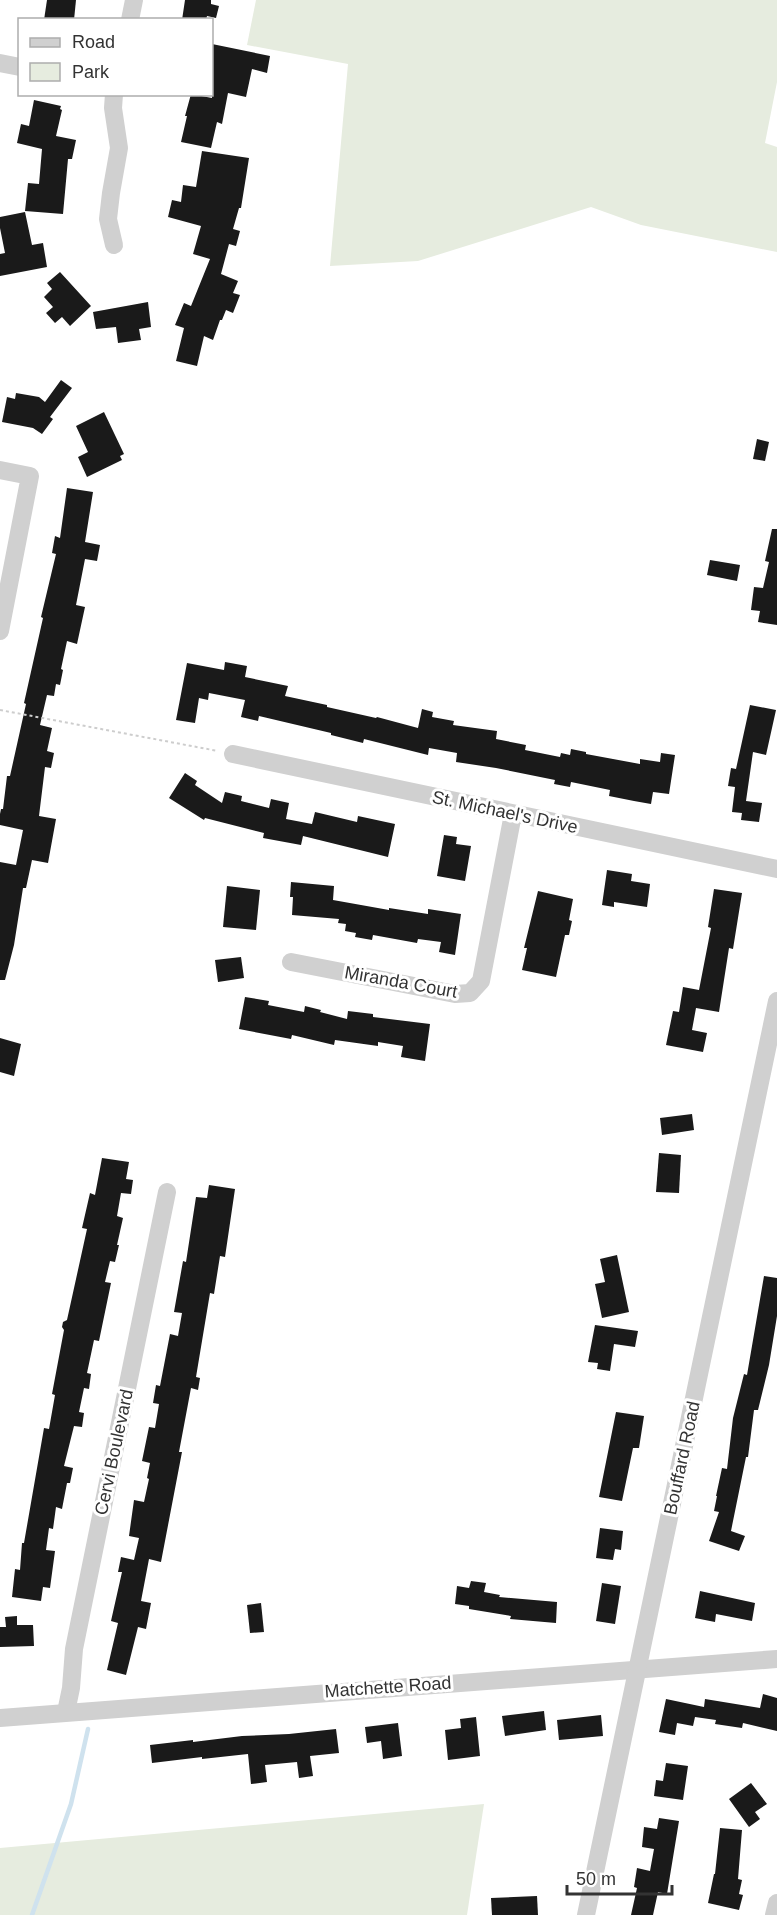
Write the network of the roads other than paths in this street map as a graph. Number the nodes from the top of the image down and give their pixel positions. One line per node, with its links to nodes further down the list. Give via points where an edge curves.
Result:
1 (134, 0): 2 (street)
2 (130, 18)
3 (0, 63): 4 (street)
4 (18, 67)
5 (114, 96): 6 (street, via 119,148 108,219)
6 (114, 245)
7 (0, 470): 8 (street, via 30,476)
8 (0, 631)
9 (233, 754): 10 (street, St. Michael's Drive)
10 (513, 814): 11 (street, St. Michael's Drive); 12 (street, Miranda Court, via 481,981 470,993 455,994)
11 (777, 869)
12 (291, 962)
13 (777, 1001): 16 (street, Bouffard Road)
14 (167, 1192): 17 (street, Cervi Boulevard, via 76,1637)
15 (777, 1659): 16 (street, Matchette Road)
16 (638, 1668): 17 (street, Matchette Road); 20 (street, Bouffard Road)
17 (66, 1712): 18 (street, Matchette Road)
18 (0, 1718)
19 (777, 1903): 21 (street)
20 (586, 1915)
21 (774, 1915)

